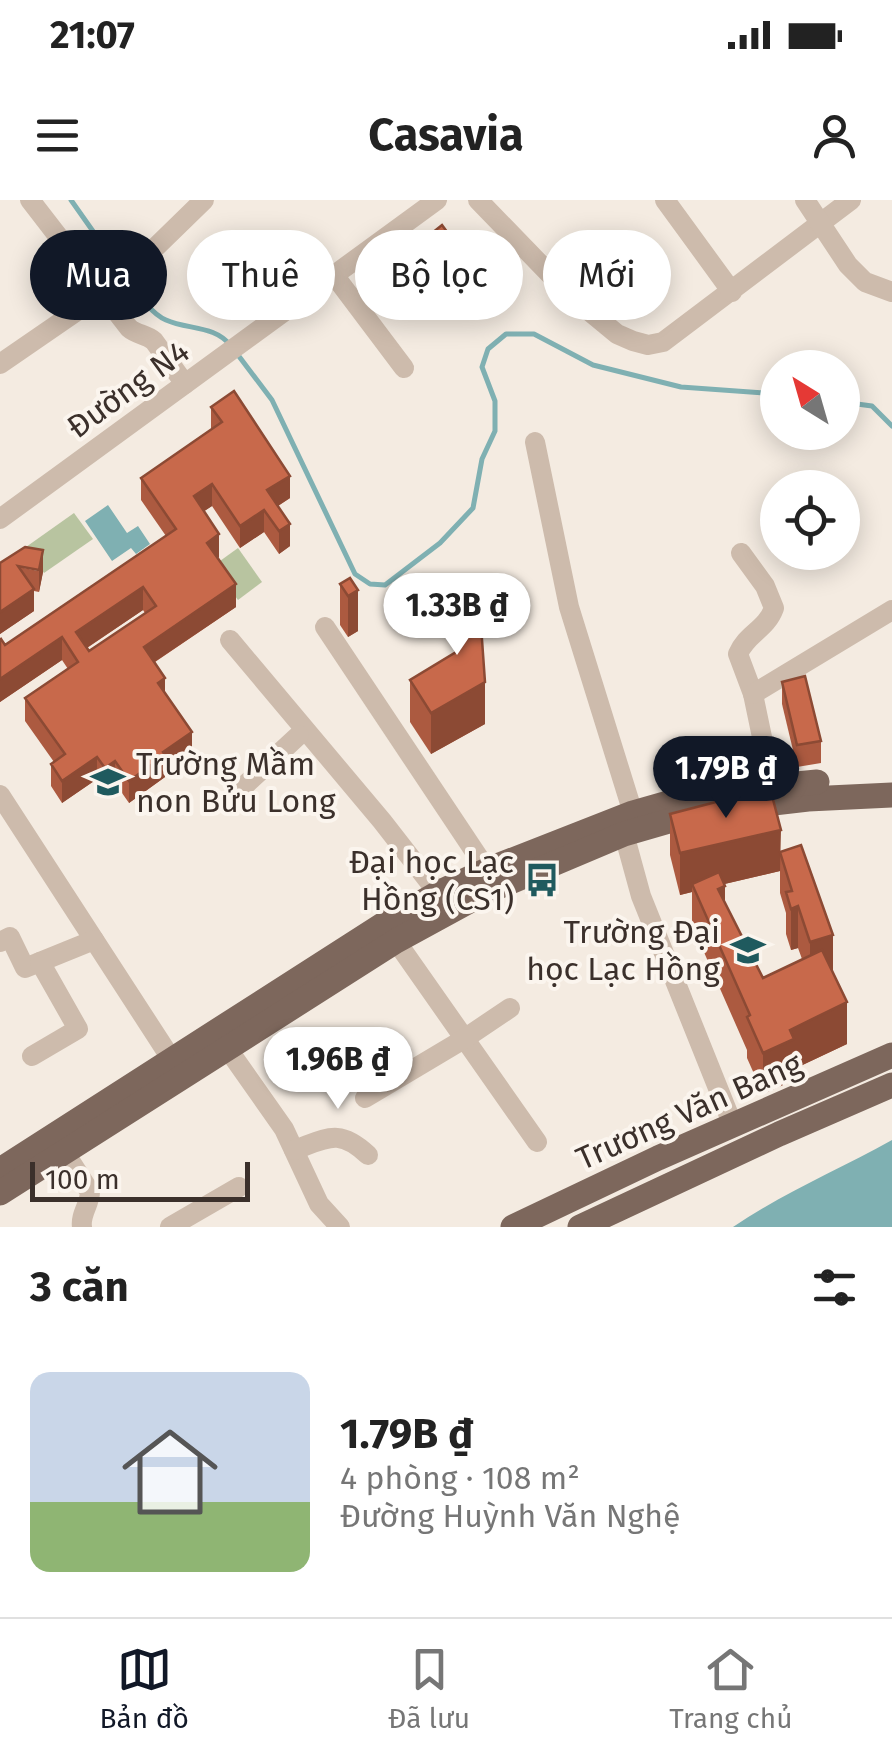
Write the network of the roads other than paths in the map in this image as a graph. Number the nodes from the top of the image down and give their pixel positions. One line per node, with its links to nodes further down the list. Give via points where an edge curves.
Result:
1 (30, 200): 9 (street)
2 (204, 200): 10 (street)
3 (437, 200): 11 (street, Đường N4)
4 (478, 200): 13 (street, via 617,334 663,342)
5 (665, 200): 13 (street)
6 (805, 200): 8 (street)
7 (851, 200): 8 (street)
8 (821, 222): 13 (street); 14 (street, via 848,265 866,282)
9 (53, 230)
10 (167, 237)
11 (335, 274)
12 (335, 276): 19 (street)
13 (732, 292)
14 (892, 292)
15 (67, 320): 18 (street)
16 (122, 320): 20 (street, via 154,342)
17 (273, 320): 20 (street, Đường N4)
18 (0, 364)
19 (404, 368)
20 (185, 384): 22 (street, Đường N4)
21 (535, 442): 37 (street, via 569,607)
22 (0, 519)
23 (741, 553): 27 (street, via 774,608 738,654)
24 (892, 610): 27 (street)
25 (325, 627): 38 (street)
26 (230, 640): 30 (street)
27 (753, 694): 32 (street)
28 (265, 700): 29 (street)
29 (299, 735): 30 (street); 33 (street)
30 (320, 747): 39 (street)
31 (892, 778): 32 (main road)
32 (772, 784): 36 (main road)
33 (244, 786)
34 (0, 795): 40 (street)
35 (892, 795): 36 (main road)
36 (705, 802): 37 (main road)
37 (628, 824): 38 (main road); 41 (main road); 52 (street, via 642,896)
38 (487, 870): 39 (main road)
39 (438, 893): 49 (main road)
40 (94, 940): 43 (street); 49 (street)
41 (396, 941): 45 (street); 46 (main road)
42 (0, 942): 43 (street, via 10,937 24,968)
43 (40, 962): 48 (street, via 78,1029)
44 (510, 1008): 45 (street)
45 (464, 1039): 51 (street); 53 (street)
46 (227, 1048): 49 (main road); 54 (street)
47 (892, 1055): 63 (main road, Trương Văn Bang)
48 (32, 1056)
49 (177, 1068): 55 (main road); 57 (main road)
50 (892, 1085): 64 (main road)
51 (365, 1098)
52 (730, 1118)
53 (537, 1142)
54 (294, 1150): 56 (street, via 340,1137); 62 (street, via 320,1204)
55 (65, 1153): 59 (main road); 60 (street, via 90,1192)
56 (368, 1155)
57 (0, 1170)
58 (239, 1187): 61 (street)
59 (0, 1193)
60 (82, 1227)
61 (170, 1227)
62 (340, 1227)
63 (513, 1227)
64 (580, 1227)

